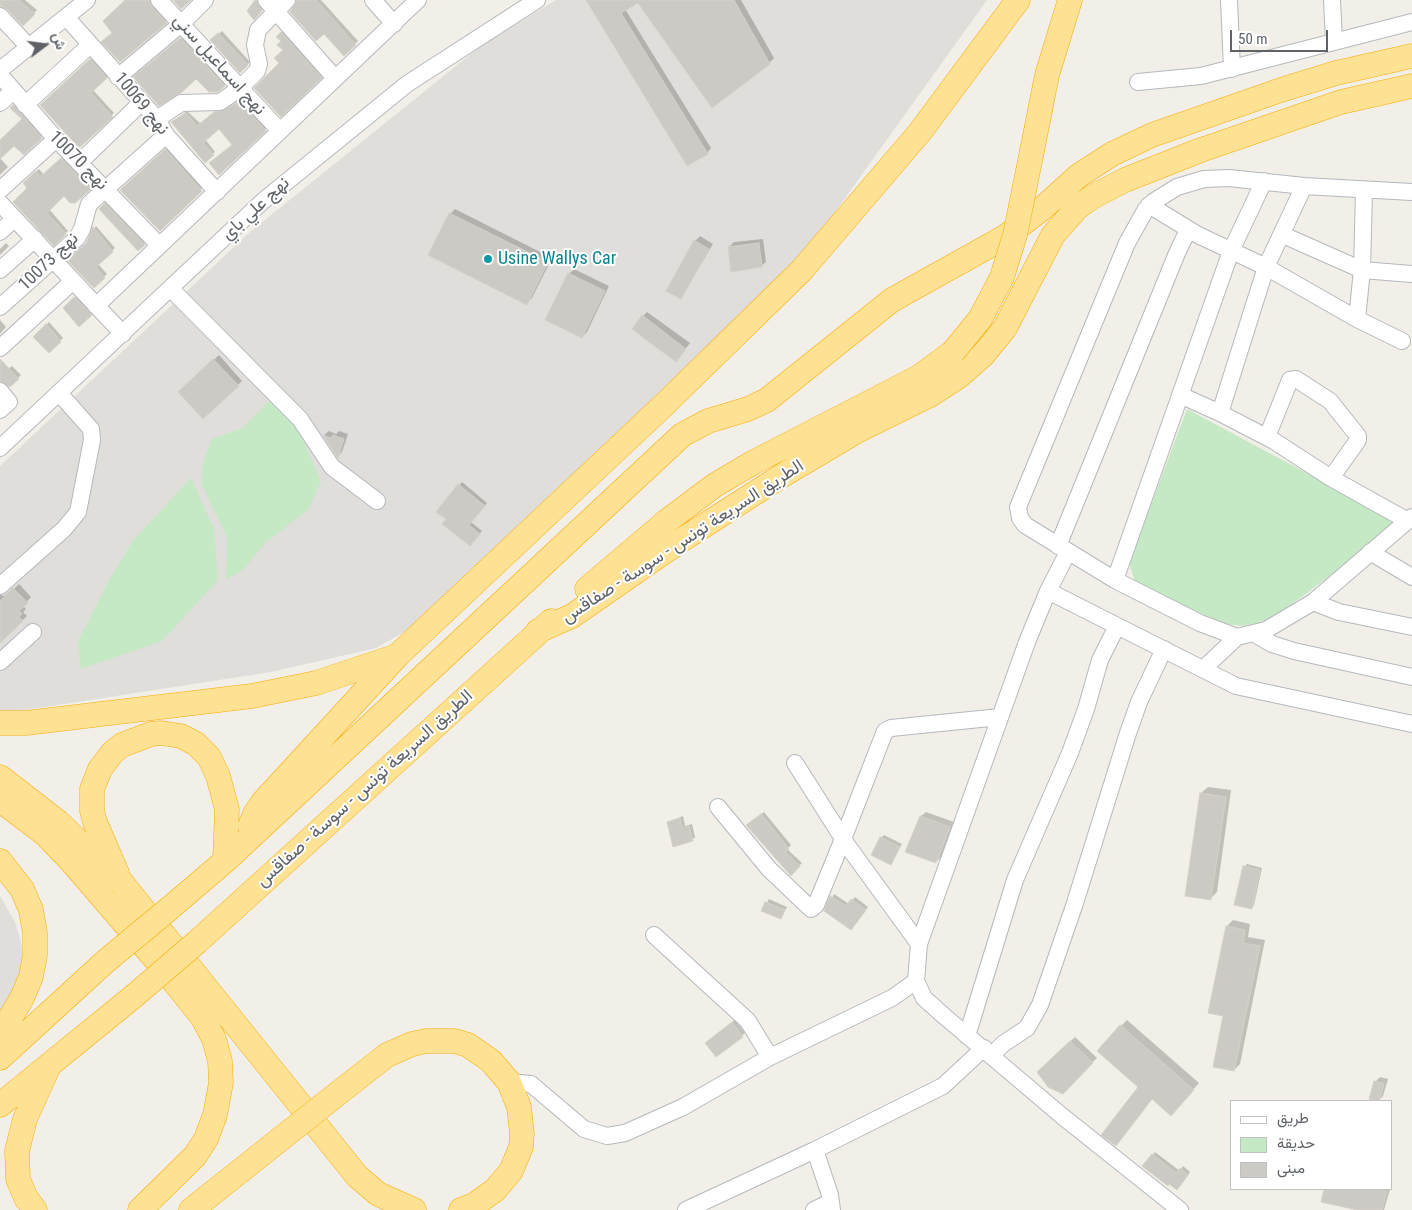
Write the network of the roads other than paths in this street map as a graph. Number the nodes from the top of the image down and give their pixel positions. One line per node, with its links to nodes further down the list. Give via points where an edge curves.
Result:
1 (87, 0): 13 (street)
2 (159, 0): 15 (street, نهج اسماعيل سني)
3 (205, 0): 15 (street)
4 (373, 0): 16 (street)
5 (418, 0): 16 (street)
6 (537, 0): 60 (street, نهج علي باي, via 407,84 263,201)
7 (1018, 0): 89 (highway, via 920,132 802,270 666,404)
8 (1070, 0): 84 (highway, bridge, via 1047,75 1015,236 1002,277 980,319 953,352 919,377 715,485 667,521)
9 (1229, 0): 21 (street)
10 (1332, 0): 17 (street)
11 (276, 3): 25 (street); 28 (street, via 258,30 255,45 259,64 257,71)
12 (0, 16): 19 (street)
13 (66, 17): 18 (street, نهج 10069); 19 (street)
14 (1412, 22): 17 (street)
15 (182, 24): 24 (street); 28 (street, نهج اسماعيل سني)
16 (394, 24): 25 (street)
17 (1334, 41): 21 (street)
18 (90, 45): 24 (street, نهج 10069); 32 (street)
19 (28, 46): 22 (street)
20 (1412, 56): 100 (highway, via 1336,72 1280,90 1152,135 1112,154 1078,176 1005,237 885,305 767,400 708,421 682,435)
21 (1232, 69): 26 (street, via 1201,76)
22 (0, 70)
23 (0, 75): 29 (street, نهج 10070)
24 (118, 77): 30 (street, نهج 10069)
25 (335, 78): 34 (street)
26 (1138, 82)
27 (1412, 86): 84 (highway, الطريق السريعة تونس - سوسة - صفاقس, via 1341,102 1211,146 1125,180 1092,197 1077,208 1053,236 1005,328 983,355 958,377 783,475 572,616)
28 (239, 88): 33 (street, via 220,102 181,103); 34 (street, نهج اسماعيل سني)
29 (13, 91): 31 (street); 32 (street, نهج 10070)
30 (142, 102): 33 (street, نهج 10069); 37 (street)
31 (0, 103)
32 (25, 105): 36 (street, نهج 10070)
33 (158, 119): 35 (street, نهج 10069)
34 (280, 131): 43 (street)
35 (166, 135): 41 (street, نهج 10073); 43 (street, نهج 10069)
36 (56, 138): 37 (street, نهج 10070); 40 (street)
37 (79, 163): 41 (street, نهج 10070)
38 (1264, 181): 39 (street); 46 (street, via 1229,178 1193,181); 53 (street)
39 (1304, 186): 42 (street); 50 (street)
40 (0, 190)
41 (107, 190): 52 (street, نهج 10070); 54 (street, نهج 10073, via 89,204 77,238)
42 (1364, 191): 44 (street); 57 (street)
43 (216, 192): 52 (street)
44 (1412, 192)
45 (0, 203): 47 (street)
46 (1149, 205): 48 (street); 75 (street, via 1127,243 1018,507 1025,525)
47 (14, 219): 49 (street); 51 (street)
48 (1188, 230): 53 (street); 75 (street, via 1176,253)
49 (0, 232)
50 (1283, 235): 55 (street); 57 (street)
51 (34, 239): 54 (street); 56 (street)
52 (159, 245): 61 (street)
53 (1231, 251): 55 (street); 68 (street)
54 (54, 260): 59 (street); 62 (street, نهج 10073)
55 (1266, 267): 63 (street); 69 (street)
56 (0, 270)
57 (1362, 270): 58 (street); 63 (street)
58 (1412, 274)
59 (73, 282): 61 (street); 66 (street)
60 (171, 289): 64 (street, نهج علي باي); 73 (street, via 300,419 332,467)
61 (96, 306): 64 (street)
62 (0, 307)
63 (1357, 319): 65 (street)
64 (123, 334): 67 (street, نهج علي باي)
65 (1402, 341)
66 (0, 348)
67 (59, 394): 71 (street, نهج علي باي); 79 (street, via 91,429 92,440 78,512 64,529)
68 (1180, 395): 69 (street); 78 (street)
69 (1220, 413): 70 (street)
70 (1267, 437): 72 (street); 72 (street, via 1290,380 1296,379 1330,402 1358,436)
71 (0, 448)
72 (1331, 478): 74 (street)
73 (377, 501)
74 (1410, 519): 76 (street)
75 (1063, 549): 78 (street); 80 (street)
76 (1370, 552): 77 (street); 81 (street)
77 (1412, 577)
78 (1115, 580): 87 (street, via 1200,623)
79 (0, 586)
80 (1048, 591): 82 (street); 93 (street)
81 (1313, 602): 83 (street, via 1333,611); 86 (street)
82 (1117, 626): 88 (street); 110 (street, via 1100,660 1070,754 1016,880)
83 (1412, 626)
84 (538, 631): 107 (highway, الطريق السريعة تونس - سوسة - صفاقس)
85 (33, 632): 90 (street)
86 (1255, 634): 87 (street); 92 (street, via 1294,651)
87 (1237, 637): 91 (street)
88 (1164, 649): 91 (street); 111 (street, via 1128,733 1040,1005 1026,1028)
89 (398, 655): 94 (highway, via 316,683 260,694 26,723); 100 (highway, via 264,802 252,821)
90 (0, 662)
91 (1203, 668): 95 (street, via 1246,689)
92 (1412, 677)
93 (1000, 717): 101 (street, via 885,731); 106 (street)
94 (0, 723)
95 (1412, 724)
96 (795, 763): 101 (street)
97 (0, 777): 104 (highway, via 58,822)
98 (0, 800): 107 (highway, via 45,834 71,861)
99 (718, 807): 101 (street, via 769,869 811,909 816,905)
100 (248, 838): 103 (highway)
101 (843, 839): 106 (street)
102 (0, 861): 109 (highway, via 18,883 28,903 35,933 31,978)
103 (224, 861): 104 (highway, via 227,809 209,757 196,744 181,736 161,732 151,734 122,745 114,752 100,769 92,789 95,822); 113 (highway, bridge, via 106,961)
104 (122, 884): 107 (highway)
105 (654, 934): 112 (street, via 748,1020)
106 (919, 944): 108 (street)
107 (180, 956): 114 (highway, الطريق السريعة تونس - سوسة - صفاقس, bridge); 120 (highway, via 220,1060 220,1083 211,1127 201,1148); 122 (highway, via 357,1176 378,1194)
108 (916, 981): 110 (street, via 924,998); 112 (street, via 883,1002)
109 (0, 1035)
110 (967, 1036): 111 (street)
111 (988, 1052): 117 (street, via 943,1086); 126 (street)
112 (770, 1057): 115 (street, via 683,1107 625,1133 606,1136 584,1129 531,1084)
113 (0, 1058)
114 (49, 1065): 116 (highway, الطريق السريعة تونس - سوسة - صفاقس); 119 (highway, via 25,1120 17,1151 18,1179)
115 (508, 1082): 121 (highway, bridge, via 480,1052 455,1040 412,1044 387,1054); 123 (highway, via 522,1120 517,1159 495,1190)
116 (0, 1105)
117 (815, 1150): 118 (street); 124 (street)
118 (832, 1206): 125 (street)
119 (35, 1210)
120 (140, 1210)
121 (191, 1210)
122 (414, 1210)
123 (462, 1210)
124 (686, 1210)
125 (814, 1210)
126 (1180, 1210)

